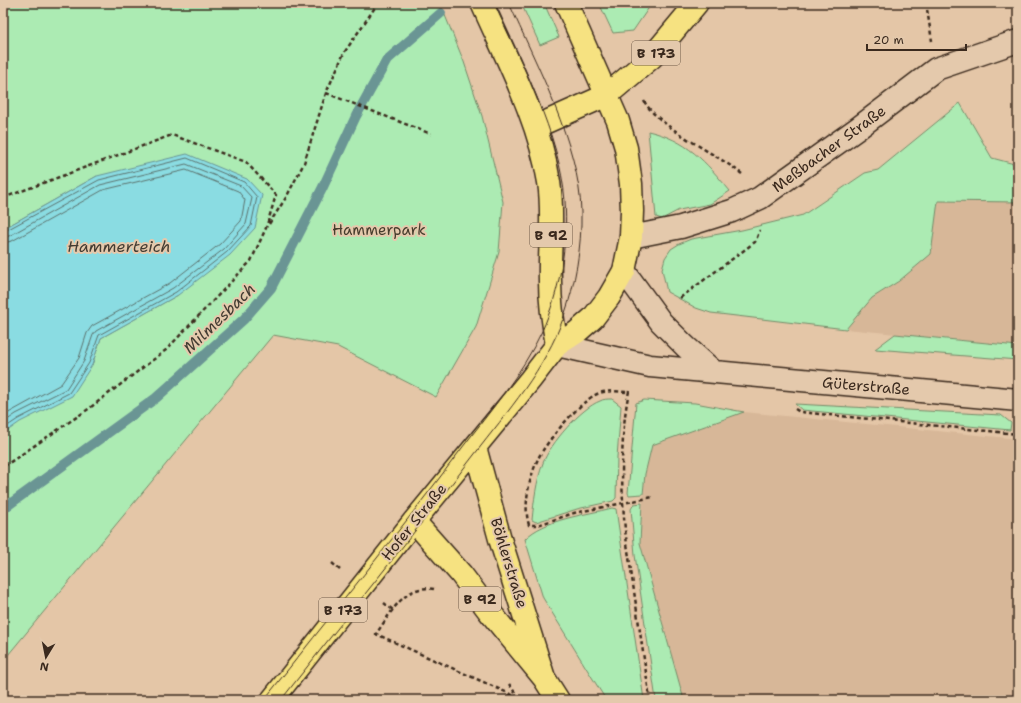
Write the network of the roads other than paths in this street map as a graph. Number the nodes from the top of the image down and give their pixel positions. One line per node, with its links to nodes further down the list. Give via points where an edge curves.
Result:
1 (482, 3): 6 (main road, B 92)
2 (566, 3): 5 (main road, Hofer Straße)
3 (697, 3): 5 (main road, B 173, via 652,57)
4 (1018, 41): 7 (street, Meßbacher Straße, via 936,69 858,129 760,198 732,211 689,225)
5 (607, 95): 6 (main road, B 173); 7 (main road, Hofer Straße, via 626,148 632,184)
6 (535, 127): 9 (main road, B 92, via 544,157 550,196 550,281)
7 (631, 237): 8 (main road, Hofer Straße)
8 (624, 271): 9 (main road, Hofer Straße, via 593,318); 10 (street, via 664,326)
9 (557, 345): 10 (street, Güterstraße, via 638,364); 12 (main road, Hofer Straße)
10 (714, 372): 11 (street, Güterstraße)
11 (1018, 400)
12 (475, 447): 13 (main road, Hofer Straße / B 173); 14 (main road, Böhlerstraße / B 92, via 500,539)
13 (414, 521): 14 (main road, Böhlerstraße / B 92, via 461,574); 15 (main road, Hofer Straße / B 173)
14 (544, 678): 16 (main road, Böhlerstraße / B 92)
15 (272, 700)
16 (558, 700)

